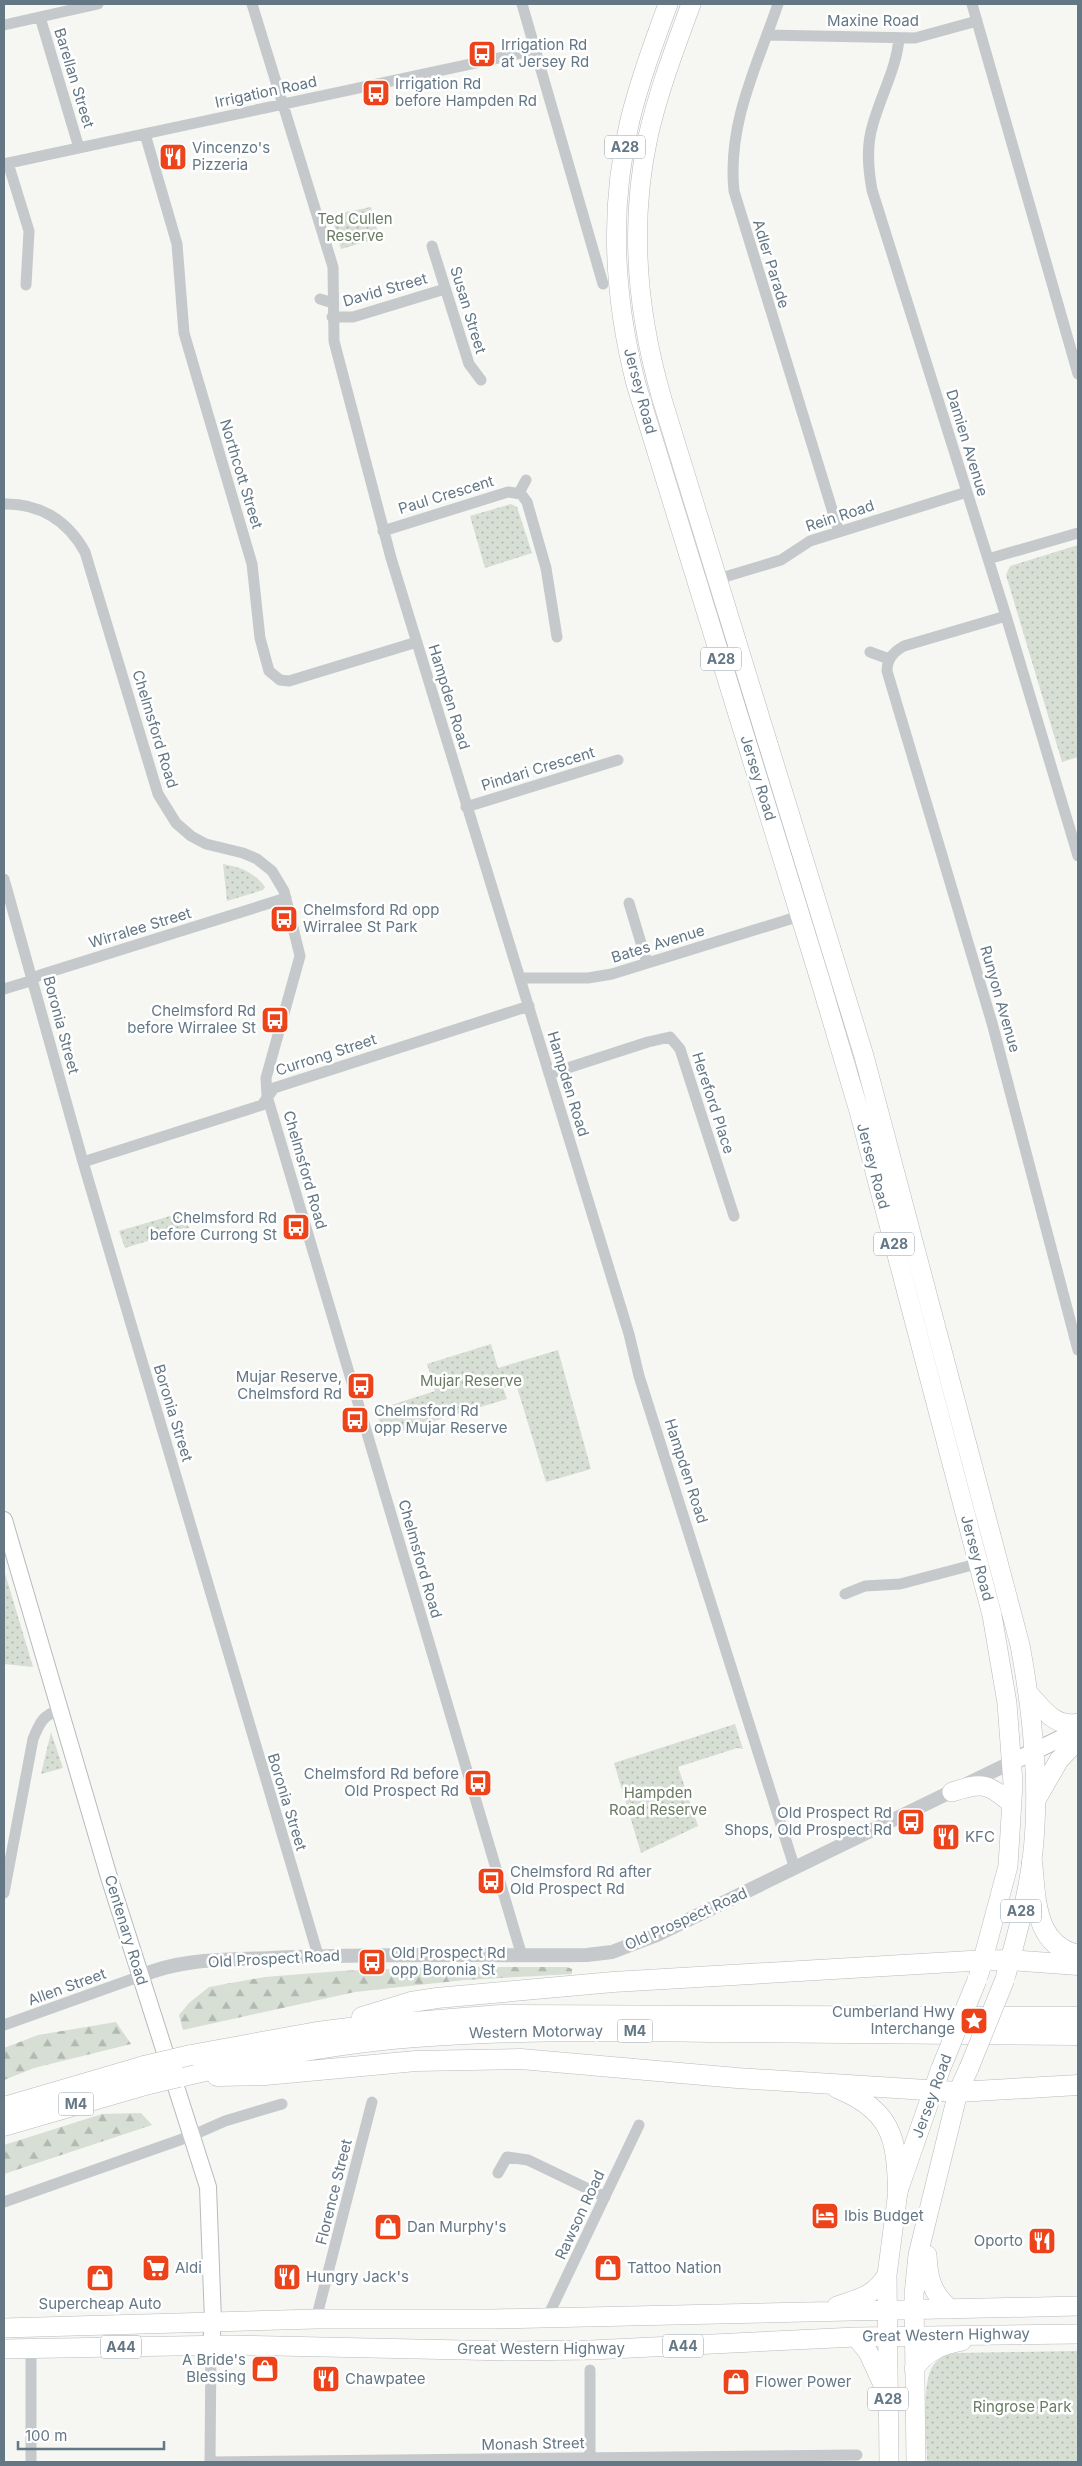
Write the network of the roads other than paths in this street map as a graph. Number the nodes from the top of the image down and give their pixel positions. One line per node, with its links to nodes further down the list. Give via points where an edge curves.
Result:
1 (98, 4): 8 (street)
2 (252, 4): 14 (street, Hampden Road)
3 (522, 4): 13 (street)
4 (668, 4): 36 (highway, Jersey Road / A28, via 638,91 629,128 621,173 617,257 622,321 630,359)
5 (691, 4): 35 (highway, Jersey Road / A28, via 664,80 647,145 638,213 638,269 652,364)
6 (778, 4): 11 (street, Adler Parade)
7 (972, 4): 9 (street)
8 (40, 17): 10 (street); 16 (street, Barellan Street)
9 (977, 21): 12 (street, Maxine Road, via 919,37); 25 (street)
10 (4, 25)
11 (767, 35): 12 (street, Maxine Road); 32 (street, Adler Parade, via 736,127 732,160 734,191)
12 (898, 38): 28 (street, Damien Avenue, via 897,54 869,139 870,180)
13 (536, 50): 14 (street, Irrigation Road); 19 (street)
14 (282, 104): 15 (street, Irrigation Road); 23 (street, Hampden Road, via 332,267)
15 (145, 134): 16 (street, Irrigation Road); 39 (street, Northcott Street, via 178,248 184,333 252,564 258,634 270,671 280,680 289,681)
16 (79, 148): 17 (street, Irrigation Road)
17 (6, 163): 20 (street, via 29,231)
18 (432, 246): 21 (street, Susan Street)
19 (604, 284)
20 (26, 285)
21 (445, 289): 24 (street, David Street, via 353,317); 26 (street, Susan Street, via 469,364)
22 (320, 299): 23 (street)
23 (333, 303): 24 (street, Hampden Road)
24 (332, 317): 31 (street, Hampden Road, via 334,344)
25 (1078, 374)
26 (481, 380)
27 (526, 480): 29 (street)
28 (967, 492): 32 (street, Rein Road); 34 (street, Damien Avenue)
29 (519, 493): 31 (street, Paul Crescent, via 508,492); 38 (street, via 527,502 546,568)
30 (4, 504): 46 (street, Chelmsford Road, via 29,506 55,517 74,534 85,552 158,794 169,814 183,830 198,840 243,853 266,865 279,881)
31 (383, 531): 39 (street, Hampden Road)
32 (839, 532): 35 (street, Rein Road, via 804,543 781,560)
33 (1078, 533): 34 (street)
34 (988, 559): 37 (street, Damien Avenue)
35 (718, 579): 36 (street, Rein Road); 60 (highway, Jersey Road / A28, via 866,1065)
36 (698, 585): 48 (highway, Jersey Road / A28)
37 (1006, 616): 41 (street, via 904,646); 44 (street, Damien Avenue)
38 (557, 637)
39 (417, 642): 43 (street, Hampden Road)
40 (870, 652): 41 (street)
41 (889, 659): 58 (street, Runyon Avenue, via 888,676 992,1023)
42 (618, 760): 43 (street, Pindari Crescent)
43 (466, 807): 50 (street, Hampden Road)
44 (1078, 856)
45 (4, 879): 51 (street, Boronia Street)
46 (286, 898): 51 (street, Wirralee Street); 55 (street, Chelmsford Road, via 300,956 266,1078)
47 (630, 903): 49 (street)
48 (800, 916): 49 (street, Bates Avenue); 61 (highway, Jersey Road / A28, via 858,1111)
49 (647, 963): 50 (street, Bates Avenue, via 588,978)
50 (521, 978): 53 (street, Hampden Road)
51 (33, 979): 52 (street, Wirralee Street); 56 (street, Boronia Street)
52 (4, 989)
53 (529, 1006): 54 (street, Hampden Road); 55 (street, Currong Street, via 274,1088)
54 (549, 1074): 57 (street, Hereford Place, via 670,1037 680,1049); 74 (street, Hampden Road)
55 (267, 1096): 56 (street, Currong Street, via 262,1105); 78 (street, Chelmsford Road)
56 (83, 1162): 76 (street, Boronia Street)
57 (734, 1216)
58 (1078, 1350)
59 (4, 1520): 64 (main road, Centenary Road)
60 (998, 1559): 61 (street); 63 (highway, Jersey Road / A28)
61 (979, 1564): 62 (street, via 900,1584 865,1586); 69 (highway, Jersey Road / A28, via 1003,1671)
62 (845, 1594)
63 (1029, 1694): 65 (highway, via 1052,1719 1060,1723); 68 (highway, Jersey Road / A28)
64 (61, 1709): 75 (street, via 41,1720 33,1739); 82 (main road, Centenary Road)
65 (1078, 1723)
66 (1078, 1730): 68 (main road, Old Prospect Road)
67 (1078, 1740): 71 (highway, via 1058,1760)
68 (1033, 1752): 69 (main road, Old Prospect Road); 71 (highway, Jersey Road / A28)
69 (1012, 1762): 70 (street, Old Prospect Road); 72 (highway, Jersey Road / A28)
70 (952, 1792): 72 (highway, via 970,1786 987,1786); 74 (street, Old Prospect Road)
71 (1036, 1801): 73 (highway, Jersey Road / A28)
72 (1012, 1804): 79 (highway, Jersey Road / A28, via 1008,1866)
73 (1032, 1862): 77 (highway, via 1038,1911 1045,1932 1062,1948); 81 (highway, Jersey Road / A28)
74 (795, 1869): 78 (street, Old Prospect Road, via 634,1945 599,1955)
75 (4, 1893)
76 (318, 1955): 78 (street, Old Prospect Road); 82 (street, Old Prospect Road, via 161,1967)
77 (1078, 1955)
78 (522, 1956)
79 (983, 1960): 81 (highway); 85 (highway, via 613,1982 437,1998 410,2002); 91 (highway, Jersey Road / A28, bridge)
80 (1078, 1965): 81 (highway)
81 (1008, 1970): 92 (highway, Jersey Road / A28, bridge)
82 (141, 1976): 84 (street, Allen Street); 98 (main road, Centenary Road)
83 (1078, 2017): 85 (highway, Western Motorway / M4, via 537,2014 412,2021)
84 (4, 2025)
85 (317, 2032): 87 (highway, Western Motorway / M4)
86 (1078, 2035): 87 (highway, Western Motorway / M4, via 501,2032 343,2045)
87 (190, 2070): 88 (highway, Western Motorway / M4, bridge); 89 (highway, via 265,2074 416,2061 520,2059)
88 (147, 2075): 95 (highway, Western Motorway / M4); 97 (highway, Western Motorway / M4)
89 (789, 2080): 91 (highway); 100 (highway, via 835,2087 859,2097 878,2113 891,2134 897,2153)
90 (1078, 2085): 92 (highway)
91 (933, 2090): 92 (highway); 100 (highway, Jersey Road / A28)
92 (958, 2092): 103 (highway, Jersey Road / A28)
93 (372, 2102): 110 (street, Florence Street)
94 (282, 2104): 98 (street, via 225,2121)
95 (4, 2107)
96 (640, 2125): 101 (street, Rawson Road)
97 (4, 2126)
98 (192, 2136): 102 (street); 112 (main road, Centenary Road, via 208,2187)
99 (498, 2173): 101 (street, via 506,2157 528,2160)
100 (898, 2190): 104 (highway, Jersey Road / A28)
101 (605, 2197): 111 (street, Rawson Road)
102 (4, 2202)
103 (925, 2220): 106 (highway, via 928,2279 939,2300); 107 (highway, Jersey Road / A28, via 918,2255)
104 (887, 2275): 108 (highway, Jersey Road / A28); 109 (highway, via 871,2294)
105 (1078, 2306): 106 (highway, Great Western Highway / A44)
106 (950, 2309): 107 (highway, Great Western Highway / A44)
107 (914, 2310): 108 (highway, Great Western Highway / A44); 117 (highway, A28)
108 (887, 2311): 109 (highway, Great Western Highway / A44); 116 (highway, Jersey Road / A28)
109 (818, 2312): 111 (highway, Great Western Highway / A44)
110 (316, 2318): 111 (highway, Great Western Highway / A44); 112 (highway, Great Western Highway / A44)
111 (547, 2318)
112 (213, 2321): 113 (highway, Great Western Highway / A44); 119 (main road, Centenary Road)
113 (4, 2328)
114 (998, 2334): 115 (highway, Great Western Highway / A44); 117 (highway, Great Western Highway / A44); 122 (highway, via 931,2351)
115 (1078, 2334)
116 (887, 2336): 117 (highway, Great Western Highway / A44); 118 (highway, Great Western Highway / A44); 124 (highway, A28)
117 (914, 2336): 122 (highway, A28)
118 (856, 2337): 119 (highway, Great Western Highway / A44, via 555,2350); 124 (highway, via 868,2352)
119 (211, 2345): 120 (highway, Great Western Highway / A44); 128 (street)
120 (31, 2348): 121 (highway, Great Western Highway / A44); 127 (street)
121 (4, 2349)
122 (914, 2369): 130 (highway, A28)
123 (590, 2370): 126 (street)
124 (888, 2397): 129 (highway, A28)
125 (857, 2455): 126 (street, Monash Street)
126 (590, 2460): 128 (street, Monash Street)
127 (31, 2462)
128 (210, 2462)
129 (889, 2462)
130 (916, 2462)

